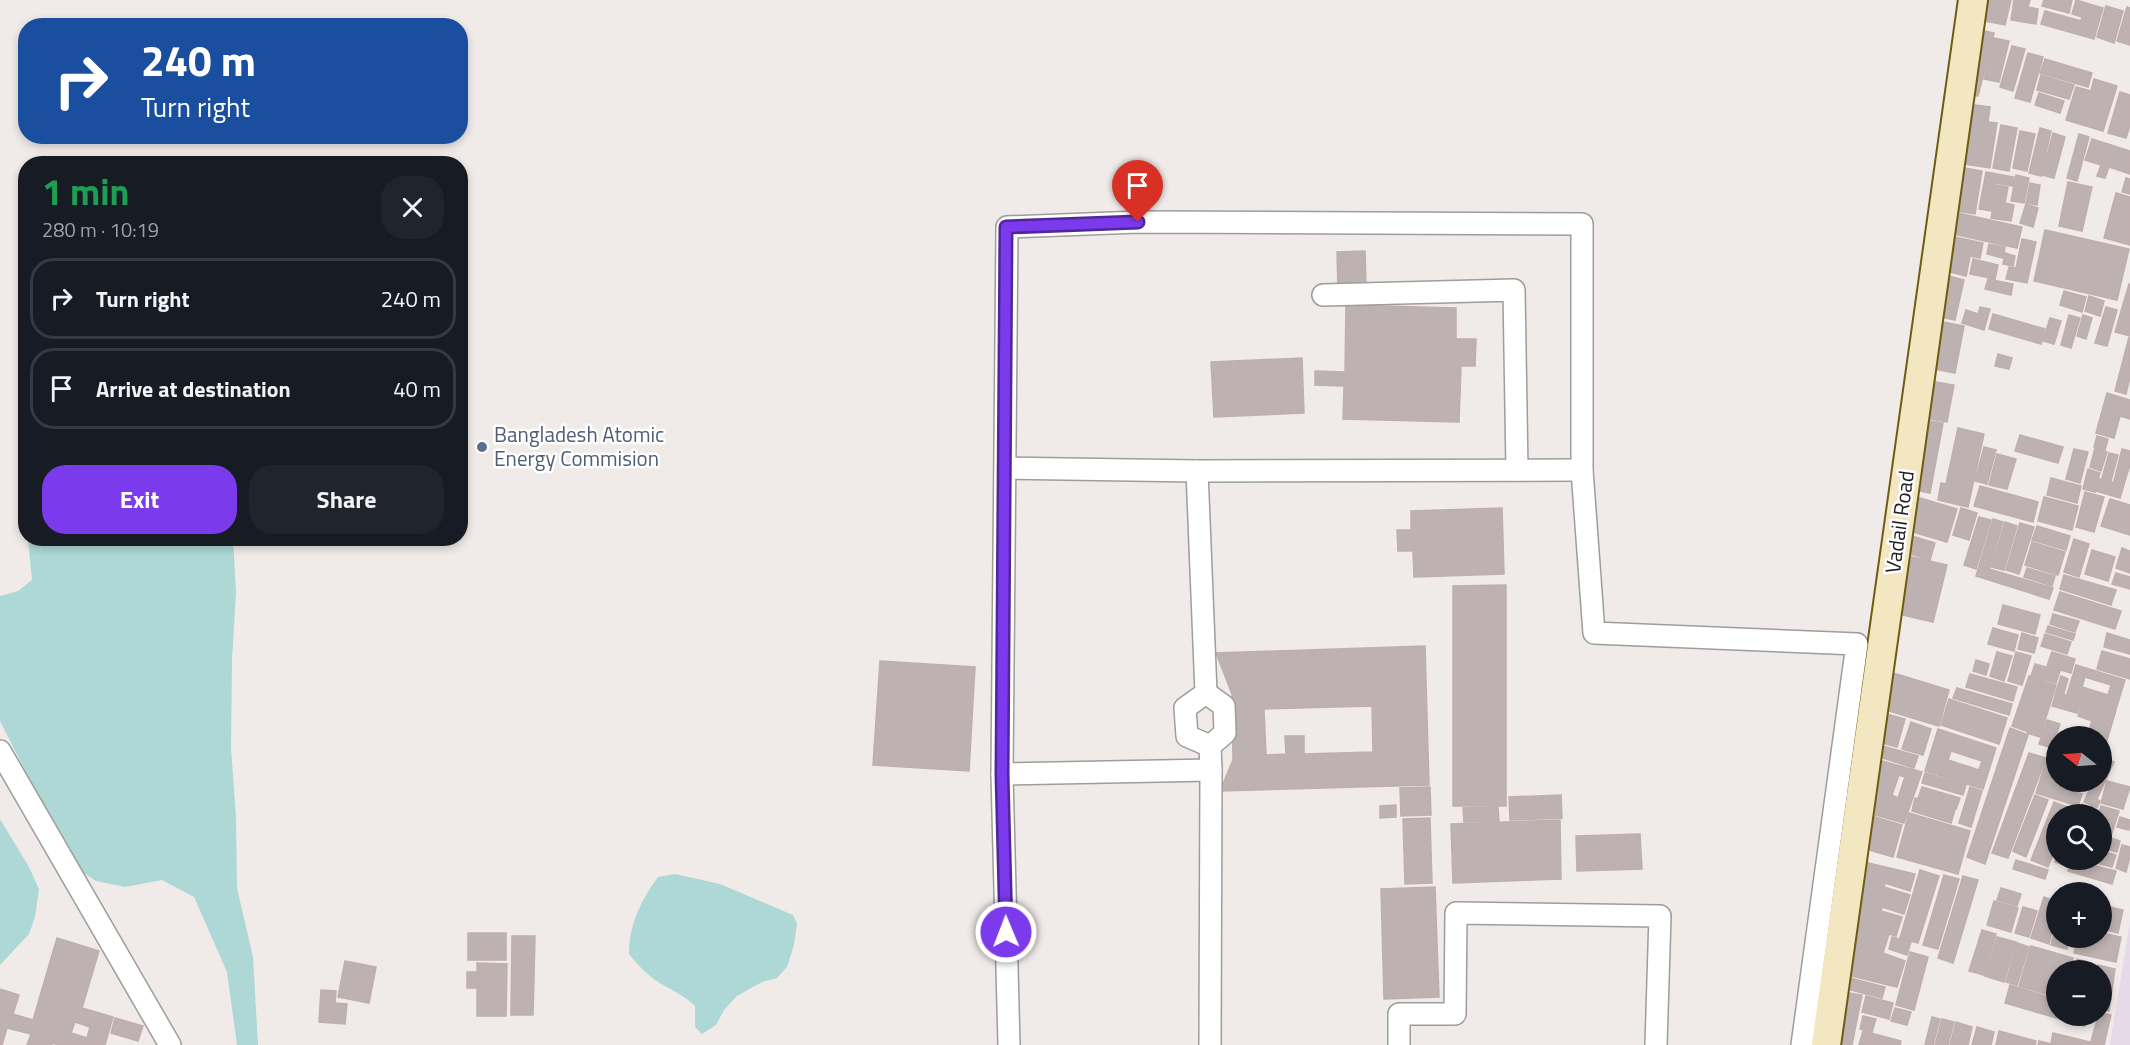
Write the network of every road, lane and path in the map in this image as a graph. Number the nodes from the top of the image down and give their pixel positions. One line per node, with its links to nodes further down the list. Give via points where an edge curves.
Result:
1 (1973, 0): 18 (street, Vadail Road)
2 (1323, 295): 6 (street, via 1514,290)
3 (1006, 468): 4 (street, via 1006,227 1162,222 1582,224); 5 (street); 11 (street)
4 (1582, 470): 6 (street); 17 (street, via 1594,633 1857,644)
5 (1197, 471): 6 (street); 7 (street)
6 (1517, 471)
7 (1206, 693): 8 (street, via 1224,706 1226,733); 8 (street, via 1185,708 1187,736)
8 (1210, 746): 10 (street)
9 (0, 751): 12 (street)
10 (1211, 770): 11 (street); 14 (street)
11 (1002, 774): 13 (street)
12 (170, 1045)
13 (1009, 1045)
14 (1210, 1045)
15 (1399, 1045): 16 (street, via 1399,1014 1455,1014 1456,913 1660,916)
16 (1656, 1045)
17 (1802, 1045)
18 (1826, 1045)

